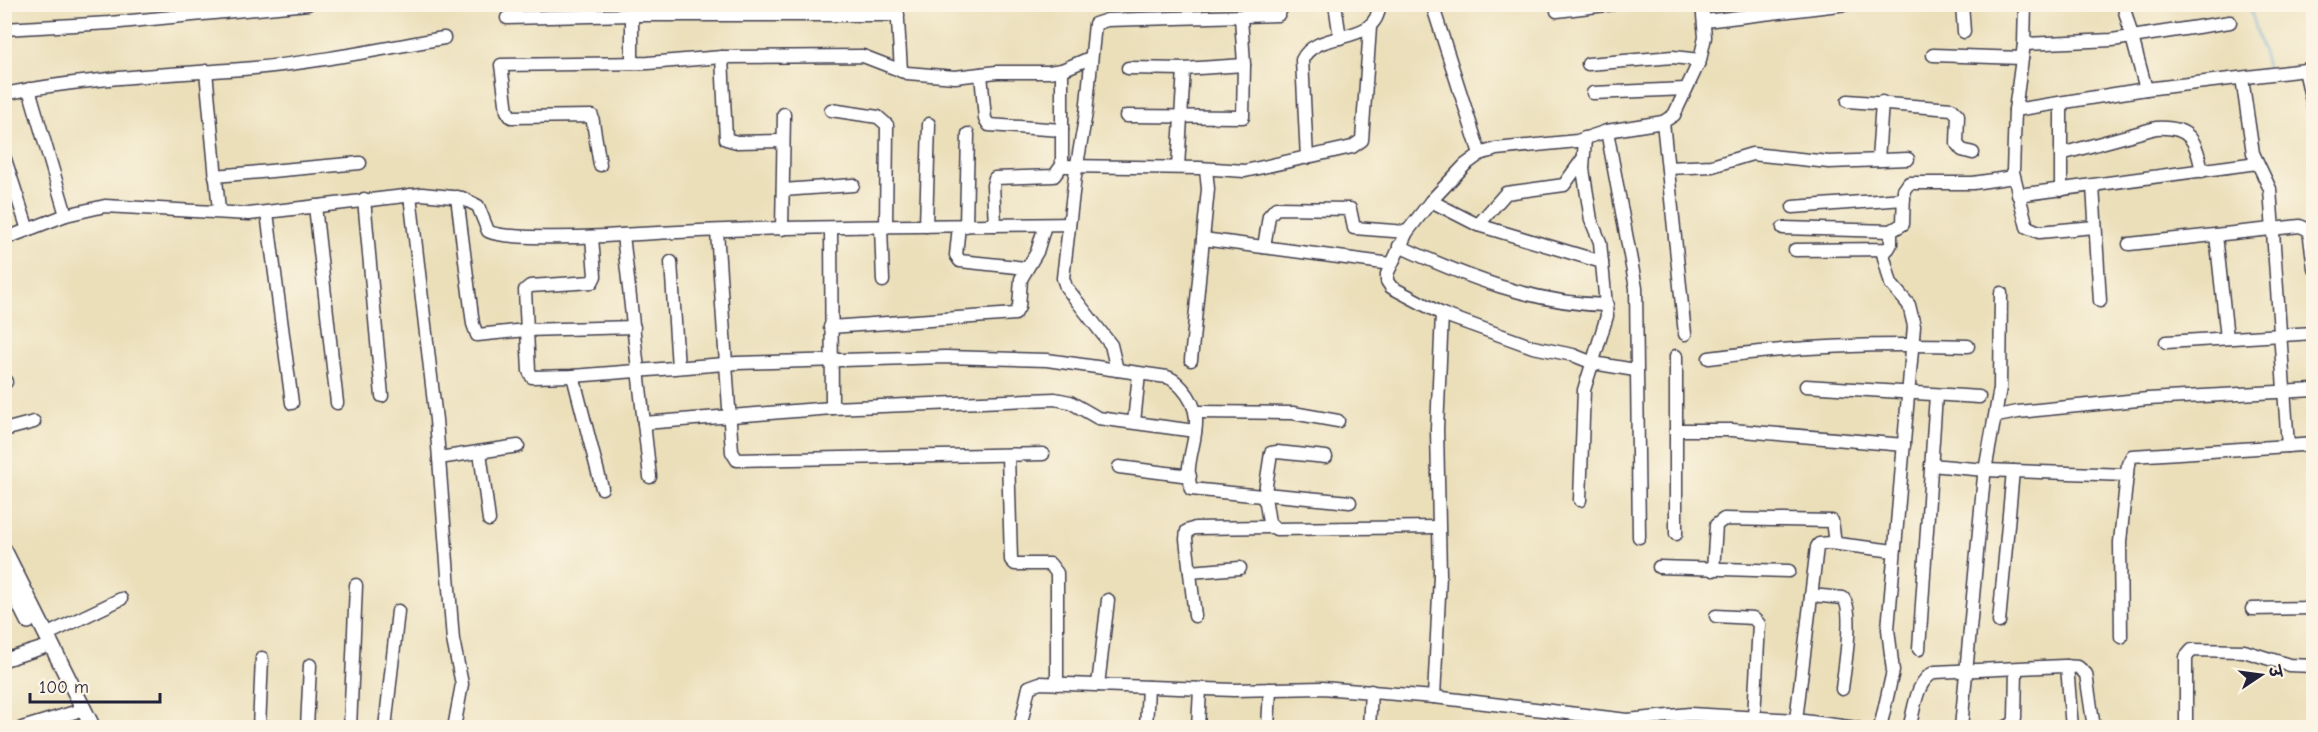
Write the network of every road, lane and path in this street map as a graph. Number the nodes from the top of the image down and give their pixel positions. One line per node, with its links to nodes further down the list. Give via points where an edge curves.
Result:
1 (308, 4): 21 (street)
2 (1284, 4): 16 (street, via 1278,15)
3 (1335, 4): 25 (street)
4 (1378, 4): 20 (street, via 1378,18)
5 (1432, 4): 65 (street)
6 (1614, 4): 15 (street)
7 (1702, 4): 18 (street)
8 (1847, 4): 12 (street)
9 (1962, 4): 22 (street)
10 (2025, 4): 26 (street)
11 (2123, 4): 23 (street)
12 (1768, 9): 18 (street)
13 (632, 10): 14 (street); 17 (street); 32 (street)
14 (897, 10): 40 (street)
15 (1557, 11)
16 (1241, 17): 29 (street, via 1102,20 1095,24); 34 (street)
17 (507, 18)
18 (1705, 21): 31 (street)
19 (2230, 22): 23 (street)
20 (1370, 27): 25 (street); 68 (street, via 1362,140 1352,147)
21 (4, 29)
22 (1964, 32)
23 (2132, 35): 26 (street, via 2112,40); 45 (street)
24 (444, 38): 39 (street, via 322,60)
25 (1340, 38): 68 (street, via 1313,48 1302,60)
26 (2024, 44): 30 (street)
27 (1933, 55): 30 (street)
28 (722, 57): 32 (street); 40 (street, via 863,56); 63 (street, via 726,139)
29 (1090, 57): 38 (street); 76 (street)
30 (2022, 58): 52 (street)
31 (1700, 60): 33 (street, via 1673,57); 44 (street)
32 (632, 63): 75 (street, via 504,63 499,69 507,111 512,117 592,116)
33 (1588, 64)
34 (1244, 65): 36 (street); 56 (street, via 1245,116)
35 (1128, 68): 36 (street)
36 (1184, 69): 56 (street)
37 (2309, 69): 42 (street); 53 (street)
38 (1062, 70): 41 (street); 59 (street)
39 (206, 71): 43 (street, via 100,78); 81 (street)
40 (901, 71): 41 (street, via 955,77)
41 (981, 74): 59 (street, via 984,119 989,125)
42 (2241, 78): 45 (street); 73 (street)
43 (29, 89): 47 (street); 97 (street)
44 (1686, 89): 46 (street); 57 (street, via 1674,115)
45 (2146, 89): 50 (street)
46 (1593, 93)
47 (4, 94)
48 (1848, 101): 49 (street)
49 (1882, 102): 64 (street, via 1955,110 1957,144); 71 (street)
50 (2061, 103): 52 (street); 66 (street)
51 (831, 110): 104 (street, via 878,117 887,125)
52 (2015, 110): 82 (street)
53 (2313, 110)
54 (784, 114): 63 (street)
55 (1126, 116): 56 (street)
56 (1180, 117): 77 (street)
57 (1663, 122): 60 (street); 78 (street)
58 (929, 124): 102 (street)
59 (1062, 130): 74 (street)
60 (1607, 131): 62 (street); 153 (street, via 1635,273)
61 (968, 134): 103 (street)
62 (1585, 138): 65 (street); 70 (street)
63 (783, 141): 85 (street)
64 (1972, 153)
65 (1480, 154): 92 (street)
66 (2061, 154): 80 (street, via 2171,127 2192,139); 86 (street)
67 (4, 156): 110 (street)
68 (1307, 158): 79 (street, via 1255,171)
69 (1908, 159): 71 (street)
70 (1582, 160): 101 (street, via 1564,185 1506,193); 125 (street)
71 (1878, 160): 78 (street, via 1829,162 1752,154 1712,166)
72 (360, 163): 81 (street)
73 (2257, 163): 80 (street); 109 (street, via 2270,189)
74 (1063, 164): 76 (street); 99 (street, via 1054,176 995,178)
75 (600, 165)
76 (1077, 166): 77 (street); 98 (street)
77 (1178, 167): 79 (street)
78 (1668, 168): 138 (street)
79 (1206, 169): 118 (street)
80 (2202, 171): 84 (street)
81 (215, 176): 95 (street)
82 (2014, 177): 88 (street); 91 (street, via 1974,183 1917,181 1906,186)
83 (853, 185): 85 (street)
84 (2092, 186): 86 (street); 105 (street)
85 (783, 190): 108 (street)
86 (2061, 190): 88 (street)
87 (410, 195): 89 (street); 90 (street); 184 (street)
88 (2018, 195): 105 (street, via 2027,227 2034,231)
89 (457, 197): 116 (street, via 478,206 492,234); 136 (street, via 475,333 479,336)
90 (364, 199): 93 (street); 161 (street)
91 (1904, 199): 94 (street); 112 (street, via 1903,225)
92 (1431, 201): 101 (street); 113 (street)
93 (315, 206): 96 (street); 164 (street)
94 (1793, 207)
95 (219, 211): 96 (street); 97 (street, via 151,210 120,205)
96 (267, 213): 163 (street)
97 (66, 215): 110 (street)
98 (1069, 224): 100 (street); 152 (street, via 1064,283 1111,345)
99 (995, 225): 100 (street); 103 (street)
100 (1045, 225): 127 (street, via 1037,252)
101 (1478, 225): 125 (street)
102 (926, 226): 103 (street); 104 (street)
103 (962, 226): 127 (street, via 956,255 960,261)
104 (883, 227): 106 (street); 129 (street)
105 (2096, 227): 131 (street)
106 (831, 228): 108 (street); 135 (street)
107 (1783, 228): 112 (street)
108 (782, 229): 111 (street)
109 (2272, 229): 115 (street); 128 (street, via 2300,226 2309,230); 139 (street)
110 (28, 230): 117 (street)
111 (717, 231): 114 (street); 149 (street)
112 (1891, 231): 123 (street, via 1891,244)
113 (1407, 232): 120 (street); 121 (street, via 1354,228 1350,208 1276,208 1269,216)
114 (623, 235): 116 (street); 134 (street)
115 (2216, 235): 119 (street); 140 (street)
116 (592, 237): 136 (street, via 594,281 528,287 524,293)
117 (4, 238)
118 (1203, 239): 121 (street); 147 (street)
119 (2129, 244)
120 (1399, 246): 126 (street); 132 (street, via 1504,288 1570,304)
121 (1264, 247): 126 (street)
122 (1795, 250): 123 (street)
123 (1882, 250): 142 (street, via 1891,284 1909,305 1913,317)
124 (671, 262): 150 (street)
125 (1602, 262): 132 (street)
126 (1391, 264): 133 (street, via 1386,279 1391,287)
127 (1026, 268): 135 (street, via 1019,307 1013,315)
128 (2313, 268)
129 (883, 281)
130 (2001, 293): 168 (street, via 2001,388)
131 (2100, 301)
132 (1607, 305): 148 (street, via 1606,322)
133 (1442, 314): 148 (street, via 1515,342); 198 (street)
134 (634, 327): 136 (street); 151 (street)
135 (830, 327): 146 (street)
136 (526, 330): 155 (street, via 532,377)
137 (2313, 333): 139 (street)
138 (1685, 334)
139 (2280, 334): 140 (street); 158 (street)
140 (2227, 338): 141 (street)
141 (2166, 342)
142 (1912, 344): 143 (street); 145 (street, via 1796,347); 159 (street)
143 (1968, 346)
144 (1676, 356): 174 (street)
145 (1709, 358)
146 (830, 360): 149 (street); 152 (street, via 1036,360); 165 (street)
147 (1191, 360)
148 (1593, 363): 153 (street); 194 (street, via 1584,390)
149 (724, 364): 150 (street); 167 (street)
150 (678, 367): 151 (street)
151 (639, 370): 155 (street); 172 (street)
152 (1117, 370): 154 (street)
153 (1635, 370): 200 (street)
154 (1139, 374): 166 (street, via 1171,378 1192,400); 171 (street)
155 (573, 376): 192 (street)
156 (1806, 386): 159 (street)
157 (2313, 390): 158 (street)
158 (2284, 391): 168 (street, via 2148,399); 178 (street)
159 (1908, 394): 160 (street); 177 (street)
160 (1936, 395): 162 (street); 185 (street)
161 (382, 396)
162 (1979, 397)
163 (292, 403)
164 (337, 403)
165 (832, 408): 167 (street); 171 (street, via 1055,399 1070,402 1098,418)
166 (1196, 412): 169 (street, via 1293,413); 175 (street)
167 (729, 415): 172 (street); 182 (street, via 732,452 740,461)
168 (1997, 416): 187 (street)
169 (1338, 421)
170 (34, 422): 173 (street)
171 (1134, 422): 175 (street)
172 (644, 423): 191 (street)
173 (4, 430)
174 (1676, 430): 177 (street, via 1732,430); 199 (street)
175 (1195, 431): 190 (street)
176 (2313, 444): 178 (street)
177 (1904, 445): 203 (street)
178 (2288, 446): 189 (street, via 2139,454 2130,459)
179 (518, 447): 180 (street)
180 (480, 452): 184 (street); 196 (street)
181 (1043, 454): 182 (street)
182 (1008, 455): 230 (street, via 1011,560 1015,564 1050,564 1057,573)
183 (1326, 457): 193 (street, via 1272,453)
184 (439, 458): 250 (street, via 453,640 462,684)
185 (1931, 465): 187 (street); 222 (street)
186 (1119, 467): 190 (street)
187 (1984, 470): 188 (street); 229 (street)
188 (2013, 471): 189 (street); 219 (street)
189 (2127, 475): 220 (street, via 2120,542)
190 (1190, 476): 193 (street, via 1191,489 1196,491)
191 (650, 477)
192 (602, 488)
193 (1265, 496): 195 (street); 197 (street)
194 (1580, 500)
195 (1350, 502)
196 (489, 520)
197 (1271, 527): 198 (street); 208 (street, via 1187,531)
198 (1437, 527): 237 (street, via 1440,575)
199 (1676, 534)
200 (1639, 537)
201 (1835, 543): 203 (street); 206 (street, via 1832,521 1724,519 1716,525); 211 (street, via 1817,547)
202 (4, 550): 221 (main road)
203 (1894, 551): 257 (street, via 1888,629 1893,671)
204 (1659, 567): 206 (street)
205 (1240, 568): 208 (street)
206 (1713, 570): 207 (street)
207 (1789, 571)
208 (1190, 572): 217 (street)
209 (7, 583): 221 (main road)
210 (356, 585): 248 (street)
211 (1810, 595): 235 (street, via 1843,598 1847,602); 240 (street)
212 (122, 599): 221 (street)
213 (1108, 600): 231 (street)
214 (2313, 608): 215 (street)
215 (2252, 609)
216 (398, 611): 249 (street)
217 (1195, 616)
218 (1716, 616): 239 (street, via 1753,618 1760,624)
219 (1999, 622)
220 (2121, 637)
221 (44, 641): 224 (street); 238 (main road); 245 (main road)
222 (1919, 649)
223 (262, 658): 246 (street)
224 (4, 660)
225 (310, 665): 247 (street)
226 (2067, 666): 228 (street); 261 (street); 262 (street, via 2078,667 2086,674)
227 (2313, 666): 263 (street, via 2289,665 2244,651 2192,650 2186,657)
228 (2016, 670): 229 (street); 260 (street, via 2014,723)
229 (1967, 673): 258 (street, via 1929,675 1920,688); 259 (street)
230 (1058, 684): 231 (street); 251 (street, via 1029,687)
231 (1098, 685): 232 (street)
232 (1148, 687): 233 (street); 252 (street)
233 (1200, 688): 234 (street); 253 (street)
234 (1270, 689): 236 (street); 254 (street)
235 (1842, 689)
236 (1371, 691): 237 (street); 255 (street)
237 (1434, 697): 241 (street)
238 (75, 712): 243 (street); 244 (main road)
239 (1754, 717): 240 (street); 242 (street, via 1690,714)
240 (1796, 720): 256 (street)
241 (1586, 722): 242 (street)
242 (1666, 722)
243 (22, 728)
244 (83, 728)
245 (93, 728)
246 (259, 728)
247 (307, 728)
248 (350, 728)
249 (385, 728)
250 (454, 728)
251 (1020, 728)
252 (1146, 728)
253 (1198, 728)
254 (1268, 728)
255 (1370, 728)
256 (1857, 728)
257 (1880, 728)
258 (1909, 728)
259 (1961, 728)
260 (2004, 728)
261 (2072, 728)
262 (2094, 728)
263 (2186, 728)

